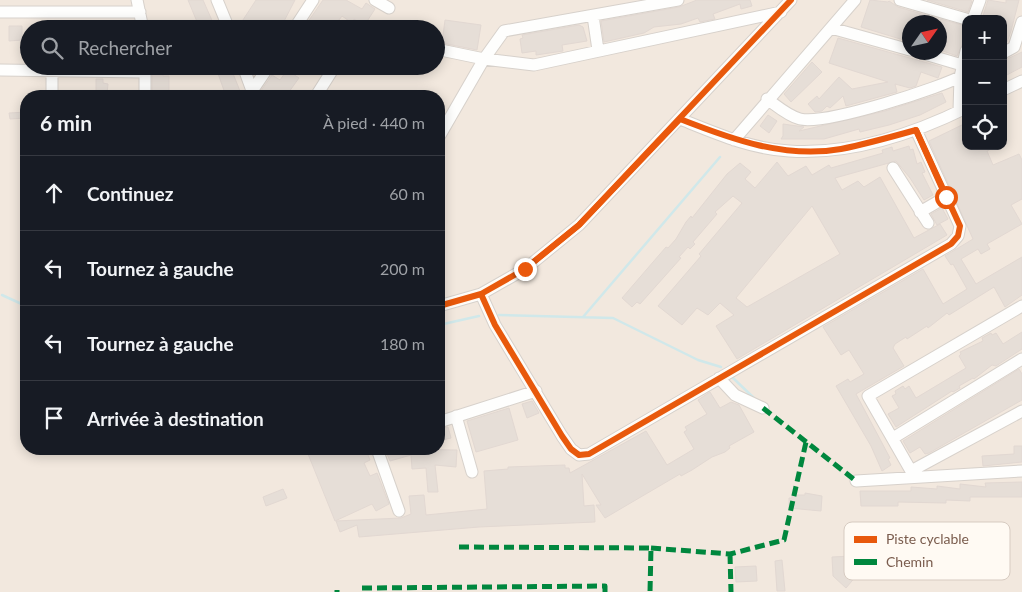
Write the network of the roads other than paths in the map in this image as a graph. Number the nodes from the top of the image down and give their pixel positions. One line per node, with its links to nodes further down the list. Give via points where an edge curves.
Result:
1 (137, 0): 12 (street)
2 (217, 0): 18 (street)
3 (313, 0): 19 (street)
4 (375, 0): 10 (street)
5 (678, 0): 15 (street)
6 (790, 0): 13 (street)
7 (856, 0): 21 (street)
8 (900, 0): 16 (street)
9 (980, 0): 14 (street)
10 (389, 8)
11 (0, 12): 12 (street)
12 (140, 12): 17 (street)
13 (781, 12): 24 (street); 46 (street)
14 (975, 15)
15 (592, 16): 24 (street); 26 (street, via 504,31)
16 (962, 18)
17 (141, 20)
18 (225, 20)
19 (300, 20)
20 (1022, 22): 22 (street)
21 (831, 28): 23 (street); 44 (street)
22 (1018, 45)
23 (902, 48)
24 (598, 50): 26 (street, via 534,65)
25 (445, 51): 26 (street)
26 (484, 59): 47 (street)
27 (936, 60): 31 (street)
28 (0, 70): 29 (street)
29 (20, 71)
30 (962, 72): 44 (street, via 911,96 820,120 800,119)
31 (962, 72)
32 (52, 75): 39 (street)
33 (145, 75): 40 (street)
34 (246, 75): 41 (street)
35 (264, 75): 42 (street)
36 (330, 75): 43 (street)
37 (1022, 81): 38 (street)
38 (1007, 88)
39 (52, 90)
40 (145, 90)
41 (252, 90)
42 (255, 90)
43 (320, 90)
44 (767, 99): 49 (street)
45 (962, 110): 48 (street)
46 (680, 119): 49 (street); 54 (street, via 579,225 525,269)
47 (445, 127)
48 (916, 130): 49 (street, via 839,149 789,151); 51 (street)
49 (734, 140)
50 (893, 168): 52 (street)
51 (946, 197): 52 (street); 58 (street, via 960,226 958,236 951,244)
52 (920, 212): 53 (street)
53 (928, 223)
54 (481, 294): 55 (street); 59 (street, via 495,325)
55 (445, 304)
56 (1022, 306): 64 (street, via 868,396)
57 (1022, 359): 64 (street)
58 (719, 378): 59 (street, via 589,454 579,455 562,436); 60 (street, via 735,395)
59 (536, 391): 62 (street)
60 (763, 408)
61 (1022, 411): 64 (street, via 911,471)
62 (456, 416): 63 (street); 66 (street)
63 (445, 420)
64 (893, 438)
65 (379, 455): 69 (street)
66 (472, 472)
67 (1022, 472): 68 (street)
68 (856, 482)
69 (399, 511)

